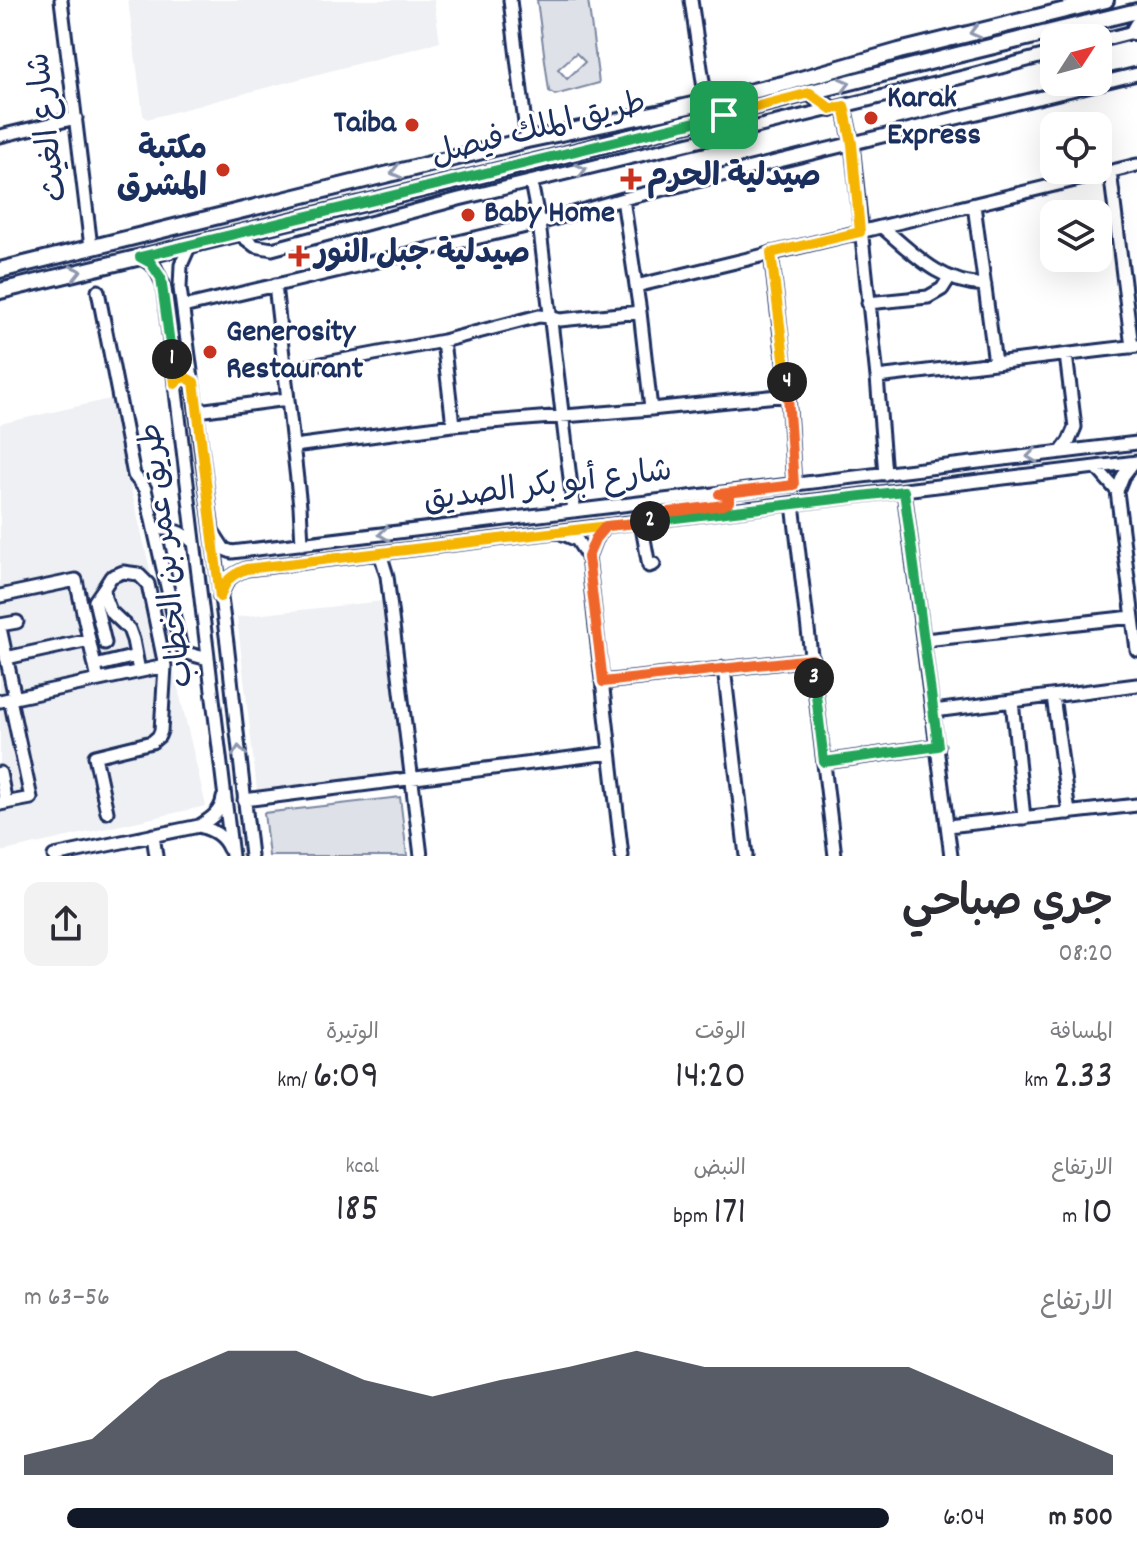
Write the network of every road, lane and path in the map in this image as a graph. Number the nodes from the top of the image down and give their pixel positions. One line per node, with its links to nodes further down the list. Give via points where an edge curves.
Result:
1 (61, 0): 13 (street, شارع الغيث)
2 (510, 0): 15 (street)
3 (691, 0): 11 (street)
4 (1106, 0): 11 (main road, طريق الملك فيصل, one-way to 11)
5 (1137, 11): 10 (main road, طريق الملك فيصل, one-way to 5)
6 (1136, 29): 7 (street)
7 (1112, 37)
8 (1040, 57): 12 (street)
9 (1137, 74): 16 (street)
10 (810, 93): 12 (main road); 17 (main road, طريق الملك فيصل)
11 (706, 102): 15 (main road, طريق الملك فيصل); 17 (main road, via 703,113 599,139)
12 (838, 108): 16 (street); 20 (street, one-way to 12)
13 (76, 118): 14 (street); 30 (street, شارع الغيث)
14 (0, 136)
15 (527, 140): 30 (main road, طريق الملك فيصل, one-way to 30)
16 (852, 144): 23 (street); 27 (street)
17 (551, 158): 28 (main road, طريق الملك فيصل)
18 (1137, 165): 19 (street)
19 (1112, 171)
20 (531, 182): 25 (street); 28 (street, via 272,249 255,246)
21 (1058, 184): 24 (street)
22 (1112, 184): 45 (street)
23 (623, 199): 25 (street); 37 (street)
24 (974, 205): 26 (street); 36 (street)
25 (539, 223): 35 (street); 43 (street)
26 (882, 227): 27 (street); 34 (street)
27 (860, 232): 31 (street); 40 (street)
28 (238, 233): 29 (main road, طريق الملك فيصل)
29 (190, 245): 32 (main road, طريق الملك فيصل); 41 (street, طريق عمر بن الخطاب, via 179,273)
30 (91, 247): 33 (main road, طريق الملك فيصل)
31 (771, 253): 37 (street); 52 (street)
32 (140, 257): 38 (main road, طريق الملك فيصل, one-way to 32); 51 (street, طريق عمر بن الخطاب, via 161,278)
33 (0, 270)
34 (949, 278): 36 (street); 40 (street, via 928,297)
35 (275, 285): 41 (street); 48 (street)
36 (985, 285): 47 (street)
37 (636, 286): 42 (street)
38 (0, 291)
39 (98, 291): 77 (street, via 134,475 145,489)
40 (868, 303): 49 (street)
41 (183, 307): 50 (street, طريق عمر بن الخطاب)
42 (640, 312): 43 (street); 54 (street)
43 (550, 317): 44 (street); 56 (street)
44 (443, 341): 48 (street); 57 (street)
45 (1134, 347): 46 (street)
46 (1066, 355): 47 (street); 58 (street)
47 (995, 363): 49 (street)
48 (284, 371): 53 (street)
49 (877, 377): 65 (street)
50 (194, 382): 51 (street, via 185,377); 55 (street, طريق عمر بن الخطاب)
51 (175, 384): 72 (street, طريق عمر بن الخطاب)
52 (788, 395): 54 (street); 66 (street)
53 (287, 399): 55 (street); 60 (street)
54 (651, 409): 56 (street)
55 (198, 411): 78 (street, طريق عمر بن الخطاب)
56 (561, 416): 57 (street); 71 (street)
57 (453, 425): 60 (street)
58 (1075, 427): 61 (street); 62 (street)
59 (1137, 443): 61 (street, شارع أبو بكر الصديق)
60 (294, 446): 81 (street)
61 (1095, 448): 62 (street, شارع أبو بكر الصديق)
62 (1061, 452): 65 (street, شارع أبو بكر الصديق, one-way to 65)
63 (1135, 463): 64 (street, شارع أبو بكر الصديق); 68 (street)
64 (1096, 467): 67 (street, شارع أبو بكر الصديق); 68 (street)
65 (885, 474): 66 (street, شارع أبو بكر الصديق)
66 (794, 485): 69 (street, شارع أبو بكر الصديق)
67 (904, 491): 70 (street, شارع أبو بكر الصديق); 93 (street)
68 (1117, 491): 85 (street)
69 (719, 494): 71 (street, شارع أبو بكر الصديق); 74 (street, via 729,496 729,502)
70 (793, 504): 74 (street, شارع أبو بكر الصديق); 99 (street)
71 (574, 511): 73 (street, شارع أبو بكر الصديق)
72 (189, 512): 76 (street); 80 (street, طريق عمر بن الخطاب)
73 (504, 519): 81 (street, شارع أبو بكر الصديق, one-way to 81); 82 (street, via 425,534 422,544)
74 (642, 522): 75 (street, شارع أبو بكر الصديق)
75 (606, 526): 79 (street, شارع أبو بكر الصديق); 84 (street)
76 (168, 528): 77 (street); 80 (street)
77 (154, 529): 98 (street, via 180,644 189,654)
78 (213, 532): 81 (street, شارع أبو بكر الصديق, via 232,552); 88 (street, طريق عمر بن الخطاب)
79 (557, 532): 82 (street, شارع أبو بكر الصديق); 84 (street, via 577,540)
80 (193, 542): 98 (street, طريق عمر بن الخطاب)
81 (302, 544)
82 (428, 548): 83 (street, شارع أبو بكر الصديق)
83 (380, 553): 88 (street, شارع أبو بكر الصديق, via 246,569 232,575); 115 (street)
84 (588, 557): 105 (street)
85 (1131, 559): 89 (street)
86 (104, 588): 94 (street, via 95,601); 96 (street, via 110,611 129,629); 101 (street, via 123,572 138,574 148,584)
87 (0, 596): 92 (street, via 76,580)
88 (220, 597): 117 (street, طريق عمر بن الخطاب, one-way to 88)
89 (1132, 617): 93 (street); 95 (street)
90 (17, 622): 91 (street)
91 (0, 626): 97 (street)
92 (89, 640): 97 (street); 100 (street)
93 (925, 640): 110 (street)
94 (105, 643)
95 (1137, 649)
96 (136, 656): 100 (street); 103 (street)
97 (6, 658): 108 (street)
98 (208, 659): 116 (street, طريق عمر بن الخطاب)
99 (812, 659): 102 (street); 113 (street)
100 (95, 666): 104 (street)
101 (165, 666): 103 (street); 120 (street, via 159,736 144,745 95,756)
102 (724, 668): 105 (street); 133 (street)
103 (139, 671): 104 (street)
104 (98, 680): 108 (street)
105 (603, 682): 112 (street)
106 (1137, 685): 107 (street)
107 (1053, 696): 109 (street); 121 (street)
108 (8, 700): 118 (street, via 31,798)
109 (1012, 701): 110 (street); 122 (street)
110 (934, 711): 111 (street)
111 (938, 746): 113 (street); 124 (street)
112 (610, 753): 115 (street); 132 (street)
113 (824, 762): 134 (street)
114 (0, 773): 118 (street)
115 (411, 778): 117 (street); 131 (street)
116 (224, 790): 123 (street, via 216,814); 127 (street, طريق عمر بن الخطاب)
117 (244, 800): 130 (street, طريق عمر بن الخطاب)
118 (3, 804)
119 (1137, 805): 121 (street)
120 (107, 812)
121 (1069, 813): 122 (street)
122 (1024, 818): 124 (street)
123 (199, 826): 125 (street); 127 (street, via 218,833)
124 (948, 826): 135 (street)
125 (153, 835): 126 (street); 129 (street)
126 (93, 852): 128 (street)
127 (232, 855)
128 (54, 856)
129 (156, 856)
130 (251, 856)
131 (421, 856)
132 (622, 856)
133 (746, 856)
134 (835, 856)
135 (951, 856)

